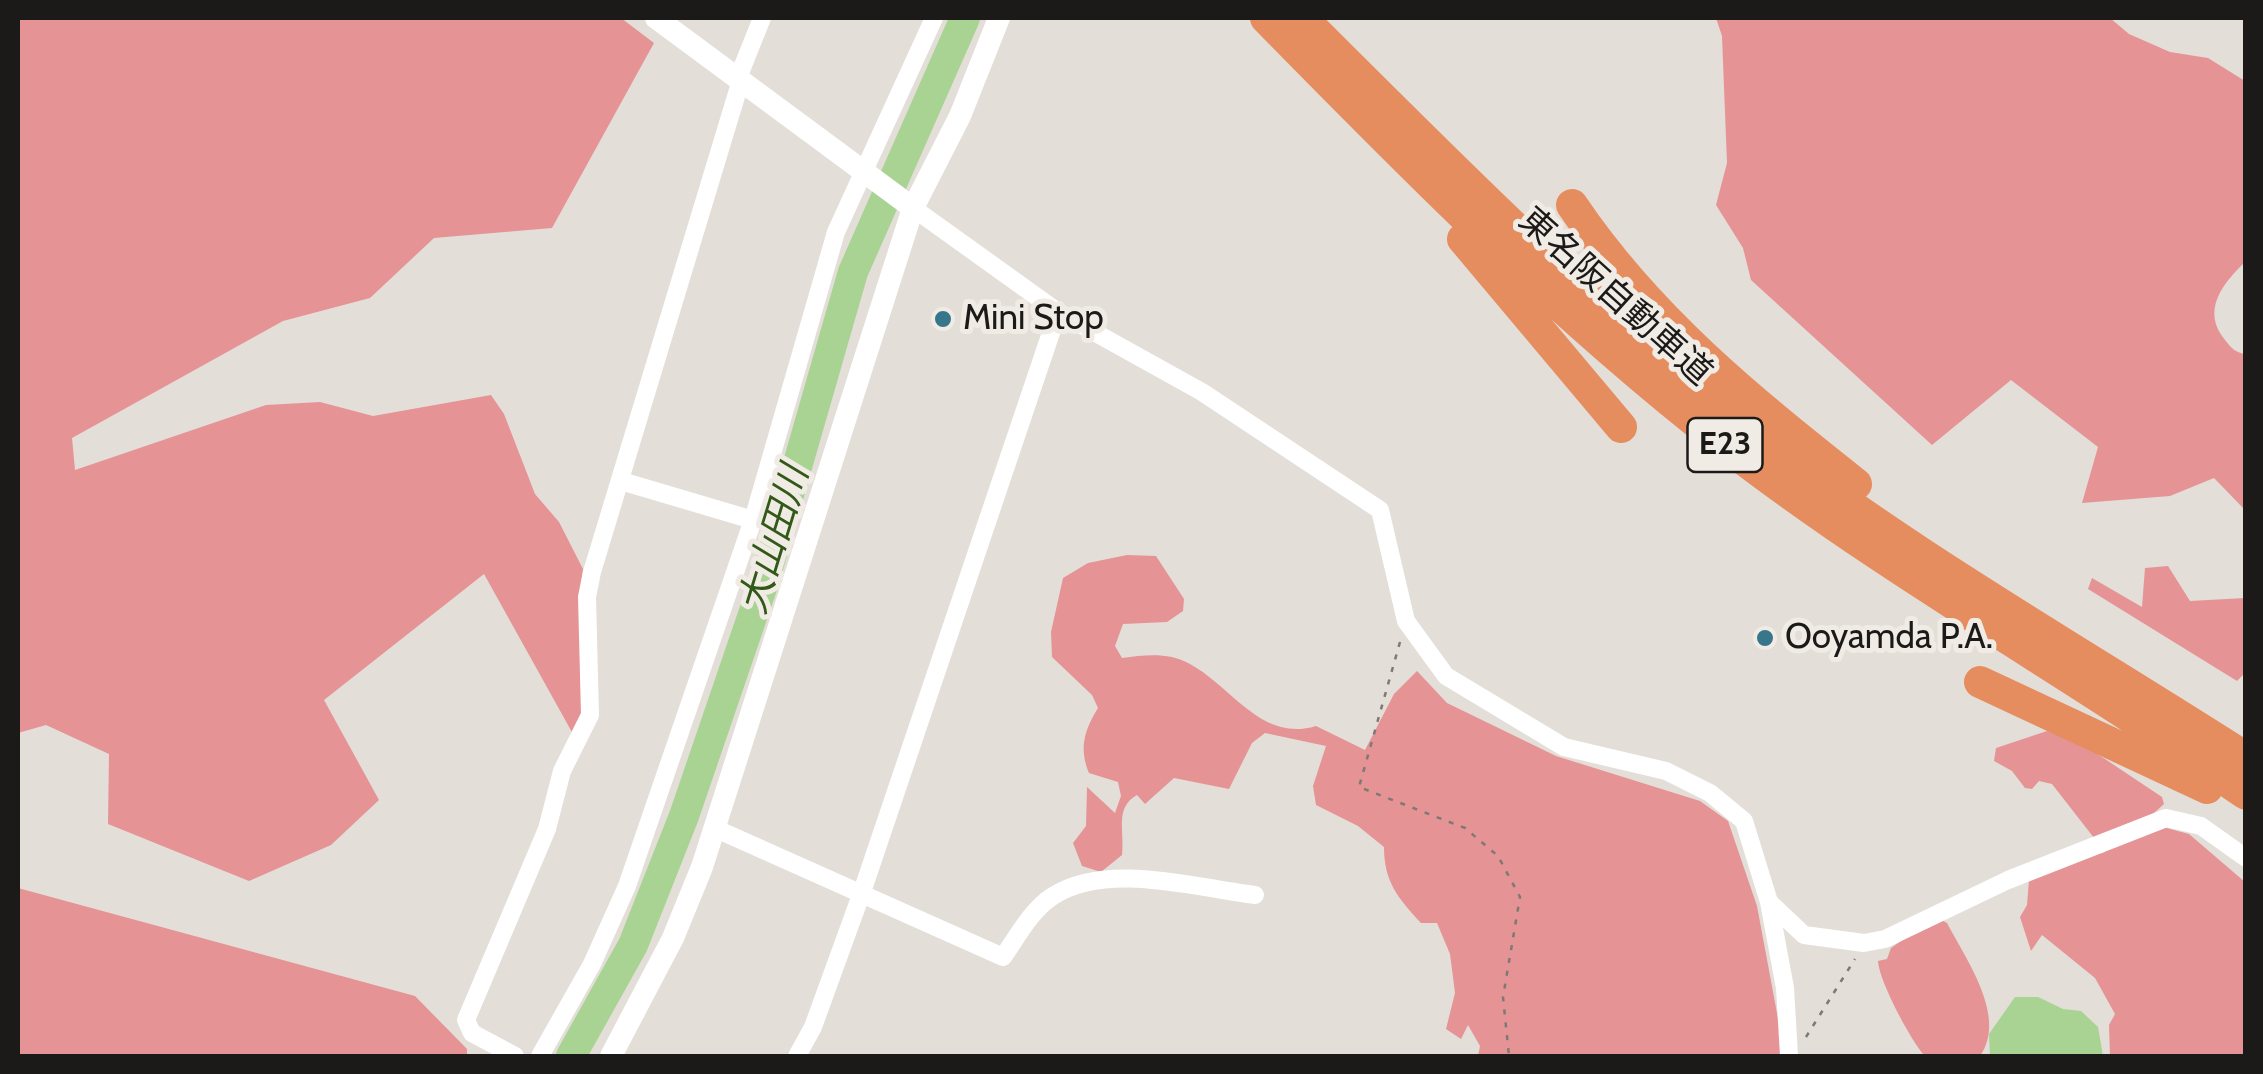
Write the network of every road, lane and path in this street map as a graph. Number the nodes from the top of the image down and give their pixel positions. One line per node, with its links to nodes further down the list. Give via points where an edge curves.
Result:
1 (656, 18): 7 (street)
2 (762, 18): 7 (street)
3 (934, 18): 9 (street)
4 (999, 18): 11 (street, via 960,116)
5 (1266, 18): 8 (highway, 東名阪自動車道 / E23)
6 (1302, 18): 16 (highway, 東名阪自動車道 / E23, via 1549,264 1638,343 1824,486)
7 (739, 79): 9 (street); 14 (street)
8 (1384, 137): 13 (highway, via 1404,175); 20 (highway, 東名阪自動車道 / E23, via 1624,365 1726,446)
9 (867, 174): 11 (street); 15 (street, via 840,222 816,294)
10 (1572, 205): 16 (highway, via 1610,263 1670,328 1760,408)
11 (911, 206): 12 (street); 22 (street)
12 (1058, 312): 17 (street, via 1202,392 1380,510); 24 (street)
13 (1621, 427)
14 (621, 481): 15 (street); 29 (street, via 587,598 590,715 562,770 547,829 466,1020 472,1033)
15 (754, 520): 30 (street, via 613,923)
16 (2024, 617): 19 (highway, 東名阪自動車道 / E23)
17 (1406, 621): 26 (street, via 1446,676 1564,747 1666,770 1710,793 1744,821); 33 (path, via 1359,787 1465,828 1498,856 1520,898 1502,996)
18 (1980, 682): 21 (highway)
19 (2246, 758)
20 (2246, 794)
21 (2246, 810)
22 (714, 828): 24 (street); 31 (street, via 673,938)
23 (2246, 858): 27 (street, via 2201,826 2166,818)
24 (862, 892): 25 (street, via 1003,957 1052,896 1074,887 1132,880); 32 (street)
25 (1255, 896)
26 (1769, 902): 27 (street, via 1804,935); 34 (street)
27 (1864, 943): 28 (path)
28 (1803, 1042)
29 (515, 1056)
30 (540, 1056)
31 (612, 1056)
32 (797, 1056)
33 (1509, 1056)
34 (1789, 1056)

